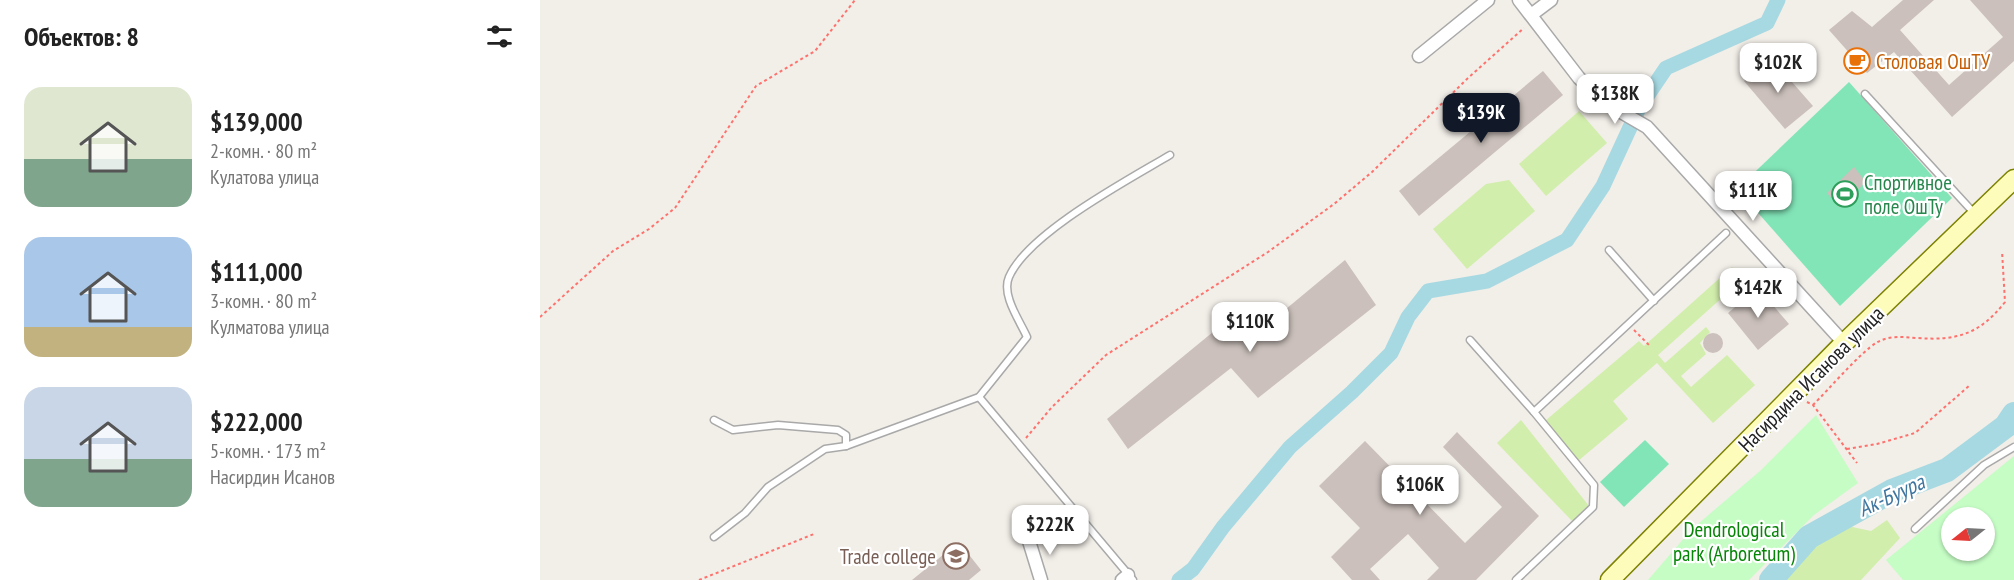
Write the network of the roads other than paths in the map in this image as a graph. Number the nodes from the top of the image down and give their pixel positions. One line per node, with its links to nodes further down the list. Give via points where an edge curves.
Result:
1 (1488, 0): 5 (street)
2 (1519, 0): 4 (street)
3 (1551, 0): 4 (street)
4 (1531, 15): 14 (street, via 1560,56 1604,102 1641,123)
5 (1419, 56)
6 (1865, 94): 9 (lane)
7 (1170, 155): 15 (lane, via 1092,202 1036,242 1008,277 1007,293 1027,337)
8 (2014, 179): 9 (main road, Насирдина Исанова улица)
9 (1976, 216): 14 (main road, Насирдина Исанова улица)
10 (1726, 233): 12 (lane)
11 (1610, 250): 12 (lane)
12 (1654, 301): 16 (lane)
13 (1470, 340): 16 (lane)
14 (1844, 344): 26 (main road, Насирдина Исанова улица)
15 (979, 397): 18 (lane); 23 (lane)
16 (1534, 411): 25 (lane, via 1594,485 1593,507)
17 (714, 420): 18 (lane, via 733,430 778,425 838,430 846,435)
18 (846, 446): 21 (lane, via 825,449 768,487 745,513)
19 (2014, 447): 20 (lane, via 1984,465)
20 (1915, 529)
21 (714, 537)
22 (1029, 541): 24 (street)
23 (1128, 578)
24 (1041, 580)
25 (1516, 580)
26 (1610, 580)

